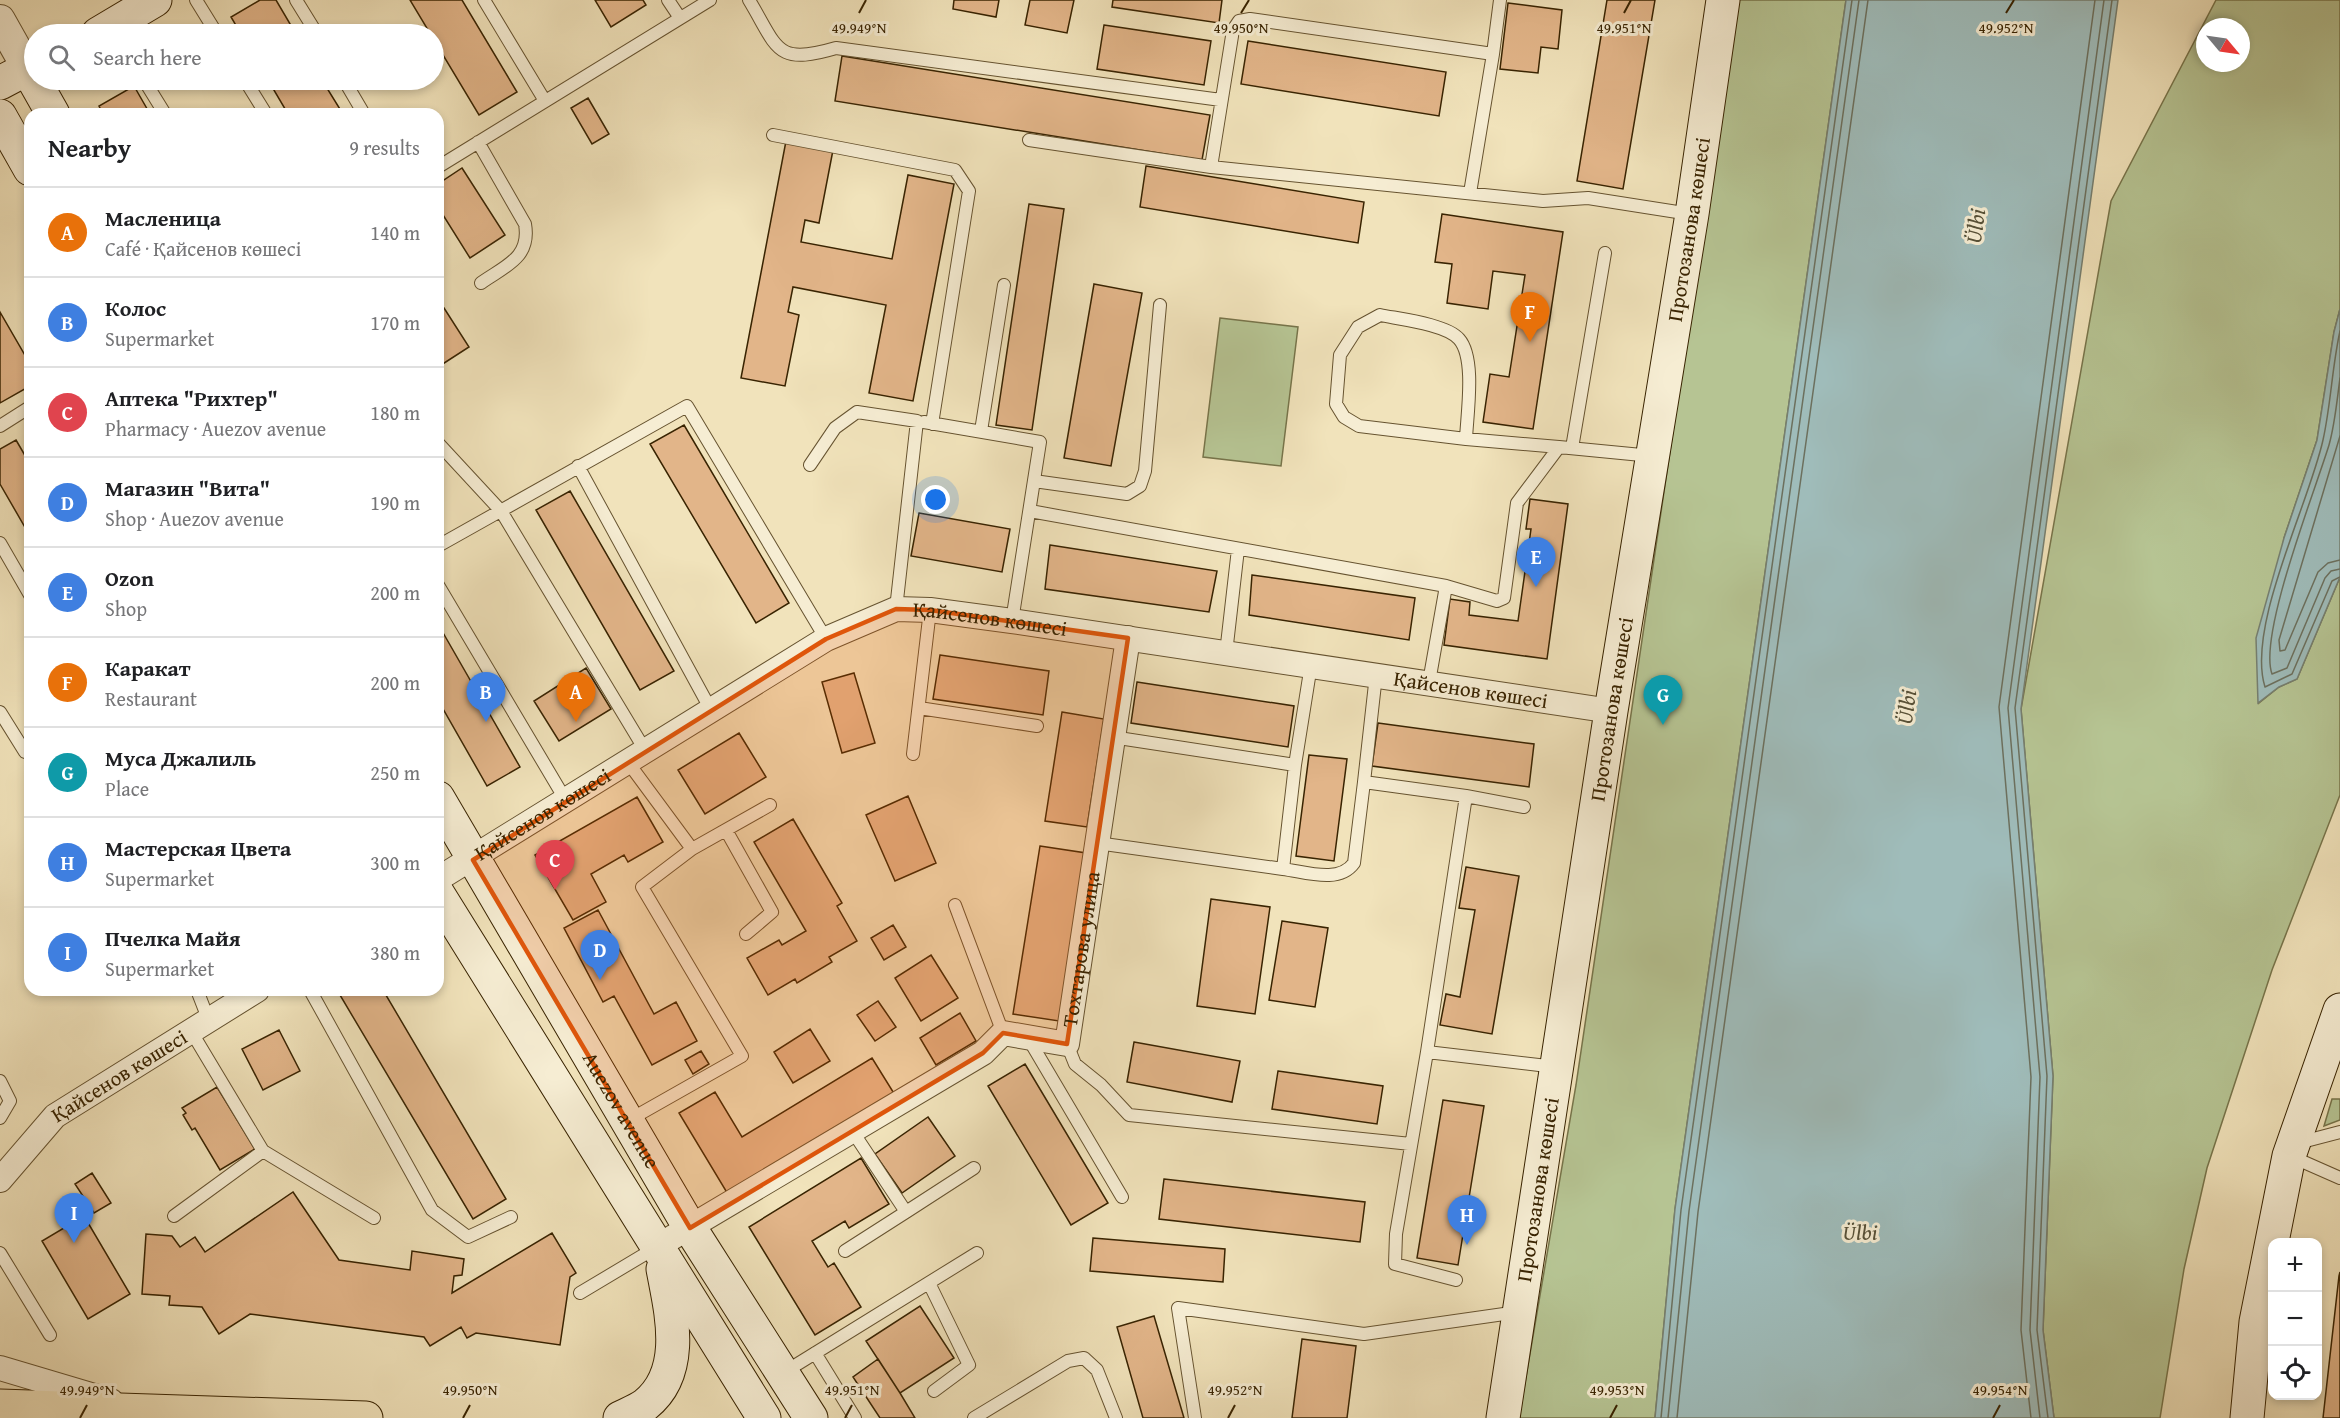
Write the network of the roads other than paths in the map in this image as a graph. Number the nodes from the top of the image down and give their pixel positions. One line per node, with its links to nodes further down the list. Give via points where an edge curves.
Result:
1 (155, 0): 12 (main road)
2 (196, 0): 13 (lane)
3 (296, 0): 14 (lane)
4 (484, 0): 22 (lane)
5 (668, 0): 10 (lane)
6 (710, 0): 10 (lane)
7 (749, 0): 21 (lane, via 779,49 796,57 836,48)
8 (1500, 0): 15 (lane)
9 (1722, 0): 35 (main road, Протозанова көшесі)
10 (680, 18): 22 (lane)
11 (0, 20): 16 (street)
12 (122, 24)
13 (211, 24)
14 (311, 24)
15 (1493, 54): 21 (lane, via 1239,21 1233,30); 34 (lane)
16 (20, 72)
17 (34, 90): 23 (main road)
18 (150, 90): 24 (lane)
19 (251, 90): 25 (lane)
20 (350, 90): 26 (lane)
21 (1221, 100): 33 (lane)
22 (544, 101): 30 (lane)
23 (48, 108)
24 (161, 108)
25 (262, 108)
26 (360, 108)
27 (0, 116): 31 (main road)
28 (773, 135): 42 (lane, via 955,170 969,191)
29 (1029, 140): 33 (lane)
30 (478, 142): 32 (lane); 37 (lane, via 525,224 528,240 519,256)
31 (24, 158)
32 (444, 163)
33 (1211, 167): 34 (lane)
34 (1470, 192): 35 (lane, via 1543,201 1588,198)
35 (1692, 214): 49 (main road, Протозанова көшесі)
36 (1605, 253): 47 (lane)
37 (481, 283)
38 (1004, 285): 44 (lane)
39 (1160, 304): 52 (lane, via 1145,471 1140,486 1127,494)
40 (24, 411): 43 (lane)
41 (917, 421): 42 (lane); 50 (lane, via 857,412 835,428); 61 (lane)
42 (932, 424): 44 (lane)
43 (0, 426)
44 (981, 431): 52 (lane, via 1040,442)
45 (1466, 439): 45 (lane, via 1359,426 1344,417 1336,404 1340,355 1358,327 1380,315 1437,328 1459,338 1469,358); 46 (lane)
46 (1559, 447): 47 (lane); 59 (lane, via 1517,503 1504,598 1497,601)
47 (1572, 448): 49 (lane)
48 (444, 449): 53 (lane)
49 (1654, 456): 72 (main road, Протозанова көшесі)
50 (810, 465)
51 (578, 466): 53 (lane); 65 (lane, via 687,406); 71 (lane)
52 (1034, 481): 54 (lane)
53 (501, 511): 56 (lane); 78 (lane)
54 (1030, 511): 57 (lane); 63 (lane)
55 (0, 543): 58 (lane)
56 (444, 543)
57 (1238, 549): 59 (lane); 66 (lane)
58 (24, 585)
59 (1446, 586): 69 (lane)
60 (444, 595): 82 (lane)
61 (896, 609): 62 (street, Қайсенов көшесі); 65 (street, Қайсенов көшесі)
62 (930, 610): 63 (street, Қайсенов көшесі); 70 (lane)
63 (1012, 621): 64 (street, Қайсенов көшесі)
64 (1128, 638): 66 (street, Қайсенов көшесі); 75 (street, Тохтарова улица)
65 (825, 639): 71 (street, Қайсенов көшесі)
66 (1226, 653): 67 (street, Қайсенов көшесі)
67 (1311, 665): 68 (street, Қайсенов көшесі); 79 (lane)
68 (1376, 675): 69 (street, Қайсенов көшесі); 80 (lane)
69 (1429, 682): 72 (street, Қайсенов көшесі)
70 (919, 708): 74 (lane); 77 (lane)
71 (711, 710): 78 (street, Қайсенов көшесі)
72 (1611, 711): 104 (main road, Протозанова көшесі)
73 (0, 712): 76 (lane)
74 (1037, 726)
75 (1112, 737): 79 (lane); 87 (street, Тохтарова улица)
76 (24, 750)
77 (913, 754)
78 (636, 756): 82 (street, Қайсенов көшесі); 88 (lane)
79 (1295, 765): 90 (lane)
80 (1364, 782): 81 (lane); 90 (lane, via 1354,863 1348,872 1337,876)
81 (1466, 796): 84 (lane); 103 (lane)
82 (565, 799): 89 (street, Қайсенов көшесі)
83 (770, 805): 86 (lane)
84 (1524, 807)
85 (444, 809): 89 (main road, Auezov avenue)
86 (726, 830): 88 (lane); 94 (lane, via 772,912)
87 (1097, 843): 90 (lane); 102 (street, Тохтарова улица)
88 (692, 849): 109 (lane, via 642,887 742,1056)
89 (473, 860): 91 (street, Қайсенов көшесі); 109 (main road, Auezov avenue)
90 (1283, 869)
91 (444, 876)
92 (444, 904): 113 (main road, Auezov avenue)
93 (955, 904): 100 (lane)
94 (746, 934)
95 (198, 996): 99 (lane)
96 (248, 996): 99 (street, Қайсенов көшесі)
97 (313, 996): 120 (lane, via 432,1210 468,1237)
98 (2340, 1010): 111 (main road)
99 (200, 1026): 112 (lane); 115 (street, Қайсенов көшесі, via 55,1116)
100 (1003, 1033): 101 (street, Тохтарова улица); 107 (street, via 983,1053)
101 (1028, 1037): 102 (street, Тохтарова улица); 117 (lane)
102 (1067, 1044): 110 (lane, via 1075,1064 1101,1084 1129,1115)
103 (1427, 1052): 104 (lane); 110 (lane)
104 (1557, 1067): 130 (main road, Протозанова көшесі)
105 (0, 1081): 106 (lane, via 10,1101)
106 (0, 1118)
107 (853, 1132): 118 (lane); 122 (street)
108 (2340, 1132): 111 (lane)
109 (634, 1134): 113 (main road); 122 (main road, Auezov avenue)
110 (1412, 1144): 127 (lane, via 1396,1234 1395,1264)
111 (2292, 1150): 116 (lane); 147 (main road, via 2256,1322)
112 (263, 1151): 119 (lane); 121 (lane)
113 (608, 1166): 123 (main road, Auezov avenue)
114 (974, 1168): 118 (lane)
115 (1, 1177)
116 (2340, 1178)
117 (1122, 1197)
118 (906, 1212): 124 (lane)
119 (174, 1216)
120 (511, 1217)
121 (375, 1218)
122 (690, 1228): 123 (street); 134 (main road, Auezov avenue)
123 (658, 1246): 129 (lane); 140 (main road, via 674,1323 669,1367 661,1388 645,1405); 141 (main road, Auezov avenue)
124 (845, 1251)
125 (0, 1252): 131 (lane)
126 (977, 1253): 128 (lane)
127 (1456, 1280)
128 (929, 1283): 132 (lane); 135 (lane, via 969,1365)
129 (580, 1293)
130 (1520, 1312): 145 (lane, via 1364,1334 1178,1308); 146 (main road, Протозанова көшесі)
131 (50, 1335)
132 (815, 1353): 134 (lane); 143 (lane)
133 (0, 1368): 137 (street)
134 (782, 1374): 142 (main road, Auezov avenue)
135 (934, 1391)
136 (0, 1406): 137 (main road)
137 (136, 1409): 139 (main road)
138 (976, 1417): 144 (lane, via 1068,1360 1084,1358 1097,1370)
139 (366, 1418)
140 (620, 1418)
141 (764, 1418)
142 (811, 1418)
143 (855, 1418)
144 (1116, 1418)
145 (1195, 1418)
146 (1503, 1418)
147 (2247, 1418)

